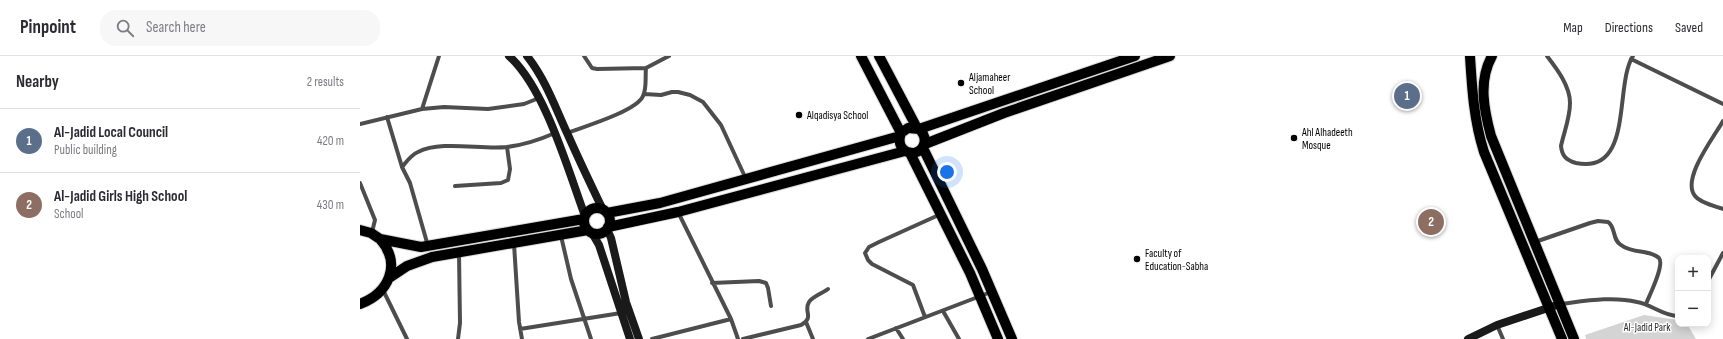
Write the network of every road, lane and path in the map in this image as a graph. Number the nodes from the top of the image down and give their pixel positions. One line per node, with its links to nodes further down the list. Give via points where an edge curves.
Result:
1 (439, 56): 18 (street)
2 (509, 56): 16 (main road, via 523,71)
3 (527, 56): 23 (main road, via 543,80)
4 (584, 56): 14 (street, via 592,68)
5 (668, 56): 14 (street)
6 (861, 56): 25 (main road)
7 (879, 56): 22 (main road)
8 (1135, 56): 22 (main road)
9 (1170, 56): 26 (main road, via 1004,113)
10 (1470, 56): 60 (main road, via 1473,102 1479,137)
11 (1492, 56): 44 (main road, via 1484,81 1486,118 1496,151)
12 (1547, 56): 13 (street, via 1568,90 1570,102 1562,151 1566,158 1578,163 1595,162 1604,158 1612,148 1624,82)
13 (1632, 57): 17 (street)
14 (646, 68): 15 (street)
15 (644, 94): 23 (street, via 638,103 622,112); 30 (street, via 678,92 702,102 721,125)
16 (539, 98): 18 (street, via 524,104 488,109); 24 (main road)
17 (1723, 104)
18 (422, 109): 19 (street)
19 (387, 117): 21 (street); 29 (street)
20 (1723, 120): 33 (street, via 1694,170 1690,190 1696,198)
21 (360, 124)
22 (918, 128): 25 (main road, via 908,128); 26 (main road, via 924,135)
23 (567, 133): 34 (main road)
24 (555, 134): 27 (street, via 533,142); 37 (main road)
25 (900, 135): 28 (main road, via 900,145); 30 (main road)
26 (924, 146): 28 (main road, via 917,152); 54 (main road)
27 (506, 147): 29 (street, via 429,148 417,152); 32 (street, via 510,169 508,180 501,183)
28 (908, 152): 35 (main road); 36 (main road)
29 (402, 167): 46 (street, via 410,183)
30 (746, 180): 34 (main road, via 660,203)
31 (360, 182): 41 (street, via 375,220)
32 (455, 186)
33 (1723, 209)
34 (605, 211): 37 (main road, via 593,209); 38 (main road, via 610,222)
35 (678, 212): 38 (main road); 51 (street)
36 (941, 214): 55 (main road); 64 (street, via 869,247 866,253 872,264 913,285)
37 (585, 218): 40 (main road, via 584,223); 46 (main road)
38 (608, 228): 40 (main road, via 597,234); 76 (main road, via 626,302)
39 (360, 230): 41 (main road)
40 (590, 232): 42 (main road); 62 (main road, via 599,245)
41 (371, 233): 43 (main road)
42 (561, 236): 45 (main road); 65 (street)
43 (380, 239): 46 (main road); 50 (main road, via 388,247 391,258)
44 (1534, 242): 57 (main road); 58 (street, via 1598,220 1608,222 1619,244 1653,254 1660,261 1658,275)
45 (514, 243): 48 (main road); 70 (street)
46 (428, 247)
47 (1723, 252): 49 (street)
48 (460, 253): 50 (main road, via 417,262); 72 (street)
49 (1711, 275)
50 (389, 278): 53 (main road)
51 (712, 283): 59 (street, via 766,283); 66 (street)
52 (828, 289): 67 (street, via 810,300)
53 (383, 290): 56 (main road); 71 (street)
54 (992, 292): 55 (street); 85 (main road)
55 (981, 296): 61 (street); 84 (main road)
56 (360, 304)
57 (1560, 304): 58 (street, via 1631,300); 60 (main road); 89 (main road)
58 (1646, 304): 63 (street)
59 (771, 306)
60 (1549, 307): 68 (main road); 88 (main road)
61 (944, 311): 64 (street); 83 (street)
62 (621, 313): 65 (street); 75 (main road)
63 (1675, 315)
64 (926, 317): 69 (street)
65 (584, 319): 70 (street); 74 (street)
66 (730, 319): 77 (street); 78 (street)
67 (806, 322): 79 (street); 80 (street)
68 (1497, 325): 86 (main road); 87 (street)
69 (896, 328): 81 (street); 82 (street)
70 (520, 329): 73 (street)
71 (407, 339)
72 (458, 339)
73 (522, 339)
74 (591, 339)
75 (630, 339)
76 (639, 339)
77 (652, 339)
78 (738, 339)
79 (743, 339)
80 (813, 339)
81 (868, 339)
82 (903, 339)
83 (959, 339)
84 (998, 339)
85 (1012, 339)
86 (1468, 339)
87 (1503, 339)
88 (1562, 339)
89 (1574, 339)

